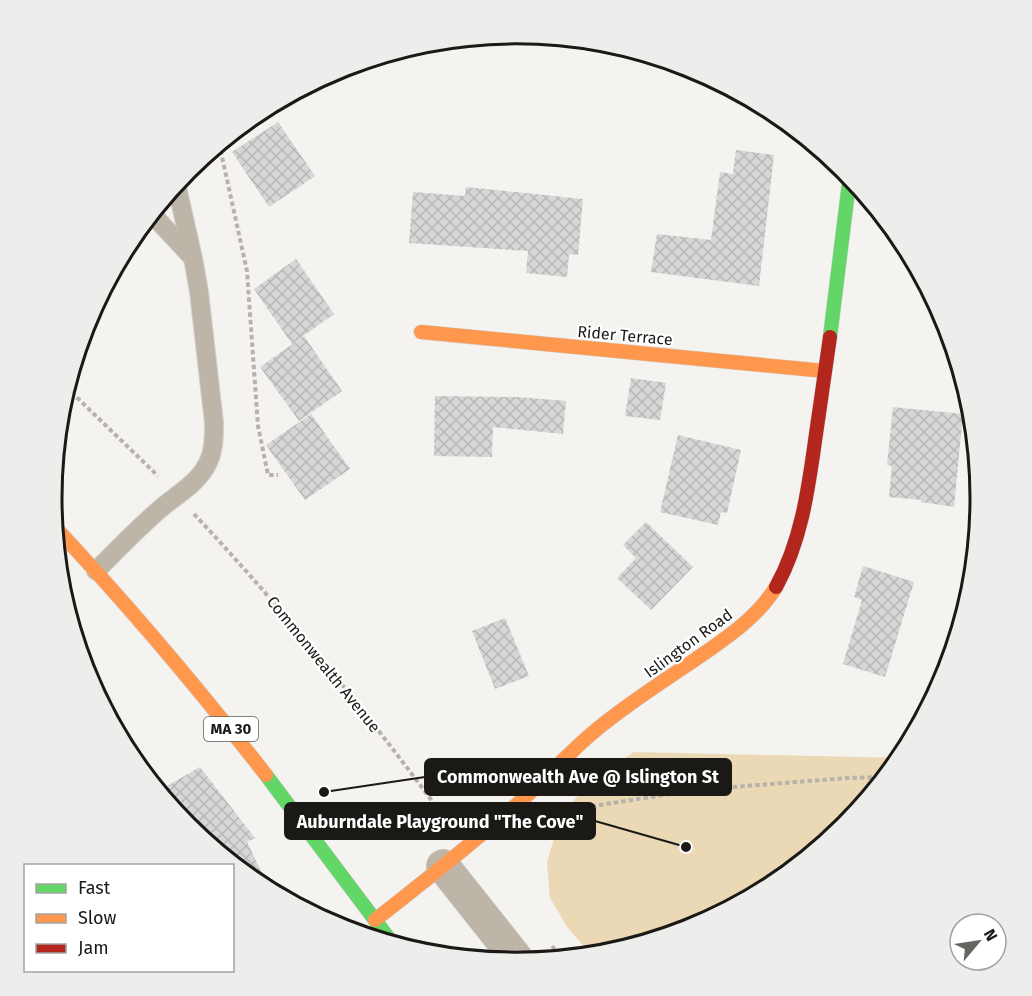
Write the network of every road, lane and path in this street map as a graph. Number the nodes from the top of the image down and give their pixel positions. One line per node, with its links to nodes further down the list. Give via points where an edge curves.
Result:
1 (221, 152): 9 (path, via 248,271 258,426 268,475)
2 (848, 188): 7 (street, Islington Road)
3 (178, 194): 5 (lane)
4 (157, 219): 5 (lane)
5 (193, 258): 10 (lane, via 214,441 204,470)
6 (421, 333): 7 (street, Rider Terrace)
7 (825, 370): 15 (street, Islington Road, via 796,540 782,578 765,601 722,642 583,741 528,795)
8 (74, 394): 10 (path, Commonwealth Avenue)
9 (278, 476)
10 (177, 496): 12 (lane); 15 (path, Commonwealth Avenue, via 321,657 372,722)
11 (63, 535): 12 (street, MA 30)
12 (96, 571): 16 (street, MA 30, via 244,745)
13 (875, 777): 14 (path, via 695,790)
14 (560, 812)
15 (454, 857): 16 (street, Islington Road); 20 (street)
16 (375, 920): 17 (street, MA 30)
17 (384, 933)
18 (547, 940): 19 (path)
19 (556, 951)
20 (513, 952)

